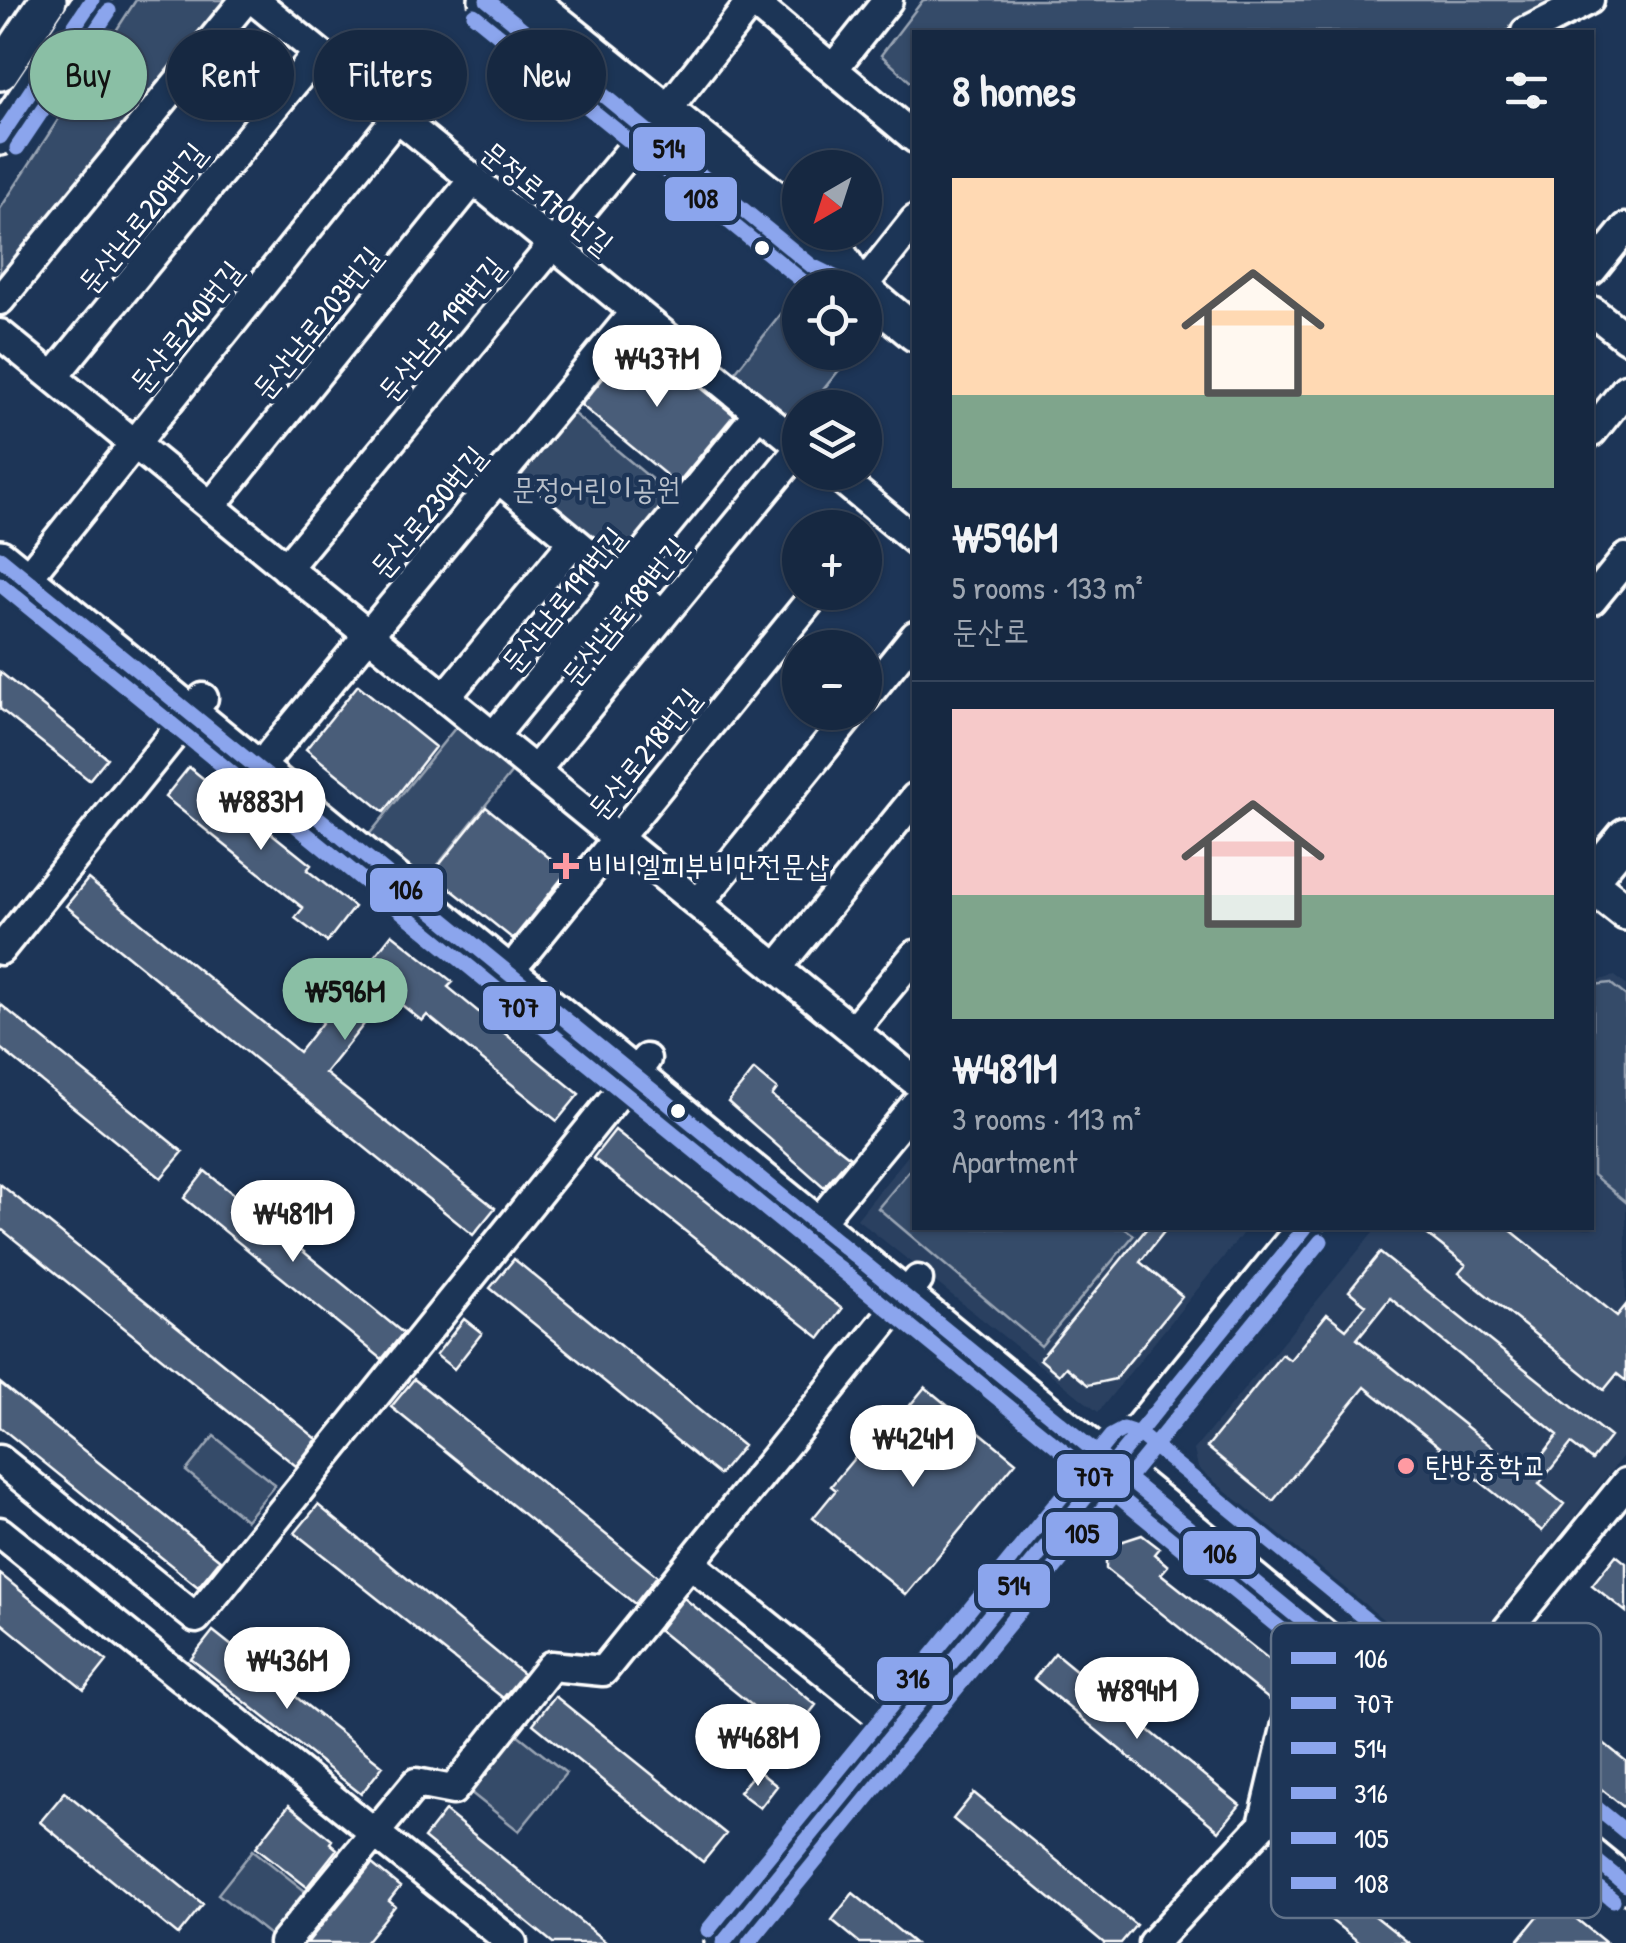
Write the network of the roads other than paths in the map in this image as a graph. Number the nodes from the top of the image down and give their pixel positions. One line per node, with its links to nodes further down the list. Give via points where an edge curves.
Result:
1 (48, 0): 14 (main road)
2 (92, 0): 19 (main road)
3 (246, 0): 28 (street)
4 (254, 0): 11 (street, 문정로170번길)
5 (486, 0): 17 (main road)
6 (528, 0): 17 (main road)
7 (888, 0): 13 (street)
8 (1589, 0): 10 (street)
9 (751, 1): 13 (street); 17 (street, 둔산남로199번길)
10 (1537, 30)
11 (314, 50)
12 (314, 58): 35 (street, 둔산남로209번길)
13 (833, 69): 18 (street)
14 (0, 72)
15 (395, 120): 40 (street, 둔산로240번길)
16 (401, 120): 20 (street, 문정로170번길)
17 (656, 121): 21 (main road); 24 (street, 둔산남로199번길); 26 (main road)
18 (912, 135)
19 (0, 137)
20 (474, 180): 24 (street, 문정로170번길); 44 (street, 둔산남로203번길)
21 (782, 207)
22 (912, 224): 27 (street)
23 (1626, 228): 25 (street)
24 (553, 244): 30 (street, 문정로170번길); 52 (street, 둔산남로199번길)
25 (1594, 268)
26 (821, 270)
27 (876, 270)
28 (0, 300)
29 (882, 306): 32 (main road)
30 (635, 312): 37 (street, 문정로170번길); 42 (street, 둔산로230번길)
31 (1594, 313): 34 (street)
32 (912, 331)
33 (0, 334): 35 (street)
34 (1626, 338)
35 (54, 378): 40 (street)
36 (1626, 389): 38 (street)
37 (759, 412): 39 (street, 문정로170번길); 53 (street, 둔산남로191번길)
38 (1594, 429)
39 (782, 432)
40 (134, 444): 44 (street); 51 (street, 둔산로240번길)
41 (782, 469): 56 (street, 둔산남로189번길)
42 (498, 478): 49 (street); 57 (street, 둔산로230번길)
43 (847, 490): 45 (street)
44 (211, 506): 52 (street)
45 (863, 510)
46 (882, 526): 48 (street)
47 (0, 533): 51 (main road)
48 (912, 539)
49 (574, 541): 53 (street); 60 (street)
50 (1626, 558): 54 (street)
51 (21, 567): 61 (main road)
52 (286, 568): 57 (street)
53 (622, 580): 56 (street); 63 (street, 둔산남로191번길)
54 (1594, 598)
55 (802, 610): 68 (street, 둔산로218번길)
56 (663, 616): 65 (street, 둔산남로189번길)
57 (368, 634): 60 (street); 64 (street, 둔산로230번길)
58 (912, 640): 59 (street)
59 (882, 677)
60 (445, 698): 63 (street)
61 (196, 705): 64 (main road); 73 (street); 78 (main road)
62 (838, 730): 71 (street)
63 (493, 737): 65 (street)
64 (270, 753): 74 (main road)
65 (535, 771): 68 (street)
66 (912, 802): 76 (street)
67 (1626, 836): 69 (main road)
68 (618, 838): 71 (street); 74 (street, 둔산로218번길)
69 (1594, 875)
70 (1594, 887): 72 (main road)
71 (698, 904): 76 (street)
72 (1626, 912)
73 (0, 950)
74 (521, 956): 78 (main road)
75 (912, 959): 77 (street)
76 (776, 968): 77 (street)
77 (853, 1030): 79 (street)
78 (640, 1067): 81 (main road); 85 (street, via 196,1618)
79 (912, 1079)
80 (912, 1108): 81 (street)
81 (823, 1216): 83 (main road)
82 (1304, 1230): 84 (main road)
83 (912, 1289): 84 (main road); 88 (street)
84 (1119, 1457): 89 (main road); 91 (main road)
85 (0, 1460)
86 (1626, 1483): 90 (street)
87 (0, 1532): 93 (street)
88 (690, 1562): 91 (street); 93 (street, via 603,1671 551,1666 452,1790 416,1783)
89 (1323, 1623)
90 (1512, 1623)
91 (896, 1730): 100 (main road)
92 (1271, 1791): 101 (street, via 1263,1825)
93 (374, 1833): 98 (street); 99 (street)
94 (1601, 1839): 95 (main road)
95 (1626, 1858)
96 (1601, 1864): 97 (main road)
97 (1626, 1886)
98 (284, 1943)
99 (512, 1943)
100 (723, 1943)
101 (1153, 1943)

